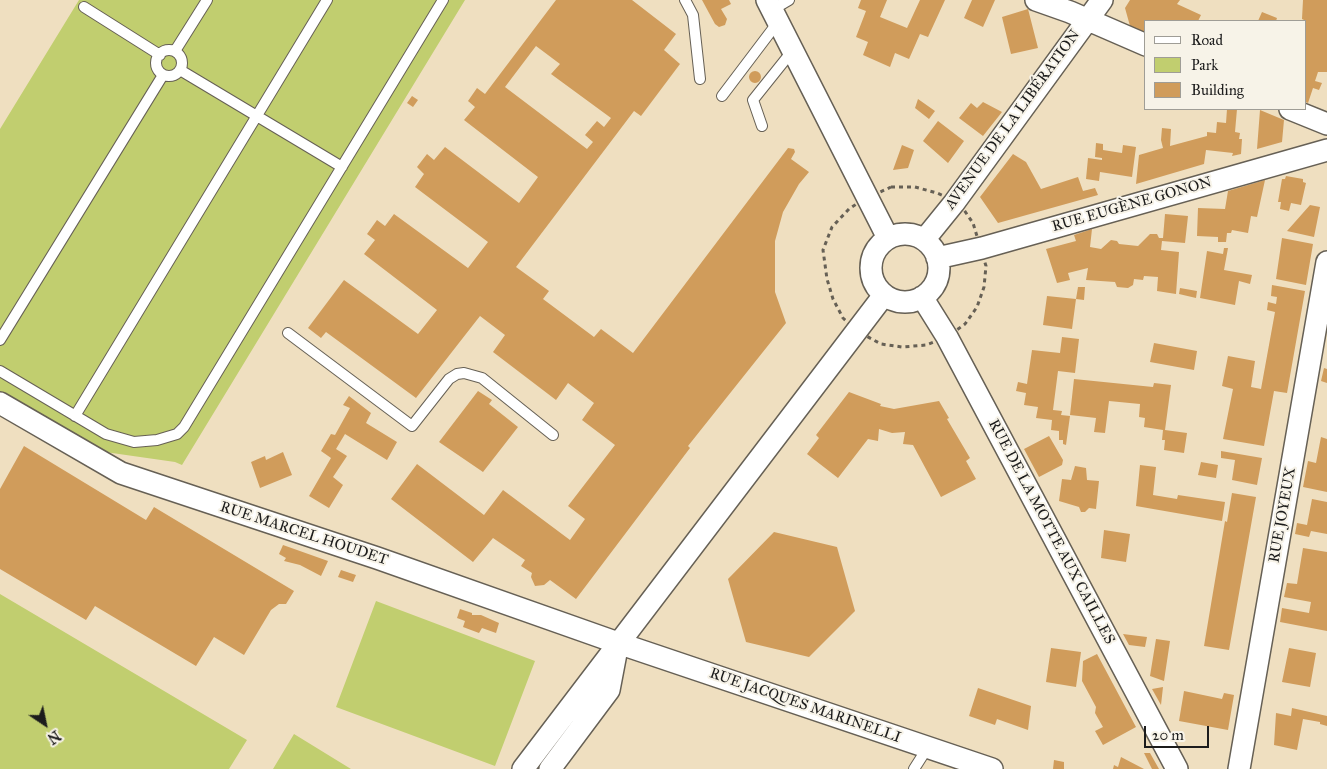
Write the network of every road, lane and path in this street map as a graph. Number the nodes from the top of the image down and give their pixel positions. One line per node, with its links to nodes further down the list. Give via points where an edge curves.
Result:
1 (207, 0): 12 (lane)
2 (327, 0): 19 (lane)
3 (443, 0): 23 (lane)
4 (685, 0): 16 (lane, via 693,15)
5 (1102, 0): 9 (street, AVENUE DE LA LIBÉRATION)
6 (1040, 1): 9 (street)
7 (84, 7): 13 (lane)
8 (776, 8): 11 (street); 17 (lane)
9 (1087, 19): 10 (street); 25 (street, AVENUE DE LA LIBÉRATION)
10 (1144, 44)
11 (793, 50): 21 (lane, via 753,100); 24 (street)
12 (175, 51): 13 (lane); 14 (lane, via 182,60)
13 (160, 55): 15 (lane, via 156,66)
14 (180, 70): 15 (lane, via 172,76); 19 (lane)
15 (163, 75): 36 (lane)
16 (700, 79)
17 (722, 96)
18 (1292, 110): 20 (street)
19 (257, 116): 23 (lane); 39 (lane)
20 (1327, 124)
21 (762, 126)
22 (1327, 150): 28 (street, RUE EUGÈNE GONON)
23 (342, 167): 39 (lane, via 177,434 134,442 106,434)
24 (868, 197): 25 (path, via 891,187 914,187 944,196); 26 (street); 33 (path, via 849,209 832,227 823,250 833,299 843,318)
25 (954, 203): 27 (street, AVENUE DE LA LIBÉRATION); 28 (path, via 973,223)
26 (888, 238): 27 (street, via 906,234); 31 (street, via 873,254 871,266 874,282)
27 (924, 240): 29 (street)
28 (982, 248): 29 (street, RUE EUGÈNE GONON); 35 (path, via 986,266 984,287 977,307 965,324)
29 (937, 258): 32 (street, via 936,280)
30 (1327, 262): 48 (street, RUE JOYEUX)
31 (884, 295): 32 (street, via 903,302); 33 (street)
32 (922, 296): 35 (street, RUE DE LA MOTTE AUX CAILLES)
33 (857, 331): 35 (path, via 881,344 902,348 926,345); 41 (street)
34 (288, 334): 40 (lane, via 412,426 449,379 464,373 482,378)
35 (947, 337): 47 (street, RUE DE LA MOTTE AUX CAILLES)
36 (0, 340)
37 (0, 371): 39 (lane)
38 (0, 403): 41 (street, RUE MARCEL HOUDET, via 121,473)
39 (75, 416)
40 (553, 435)
41 (618, 643): 42 (street, RUE JACQUES MARINELLI); 43 (street); 44 (street, via 609,690)
42 (928, 747): 45 (lane); 46 (street, RUE JACQUES MARINELLI)
43 (523, 769)
44 (550, 769)
45 (914, 769)
46 (992, 769)
47 (1178, 769)
48 (1240, 769)

